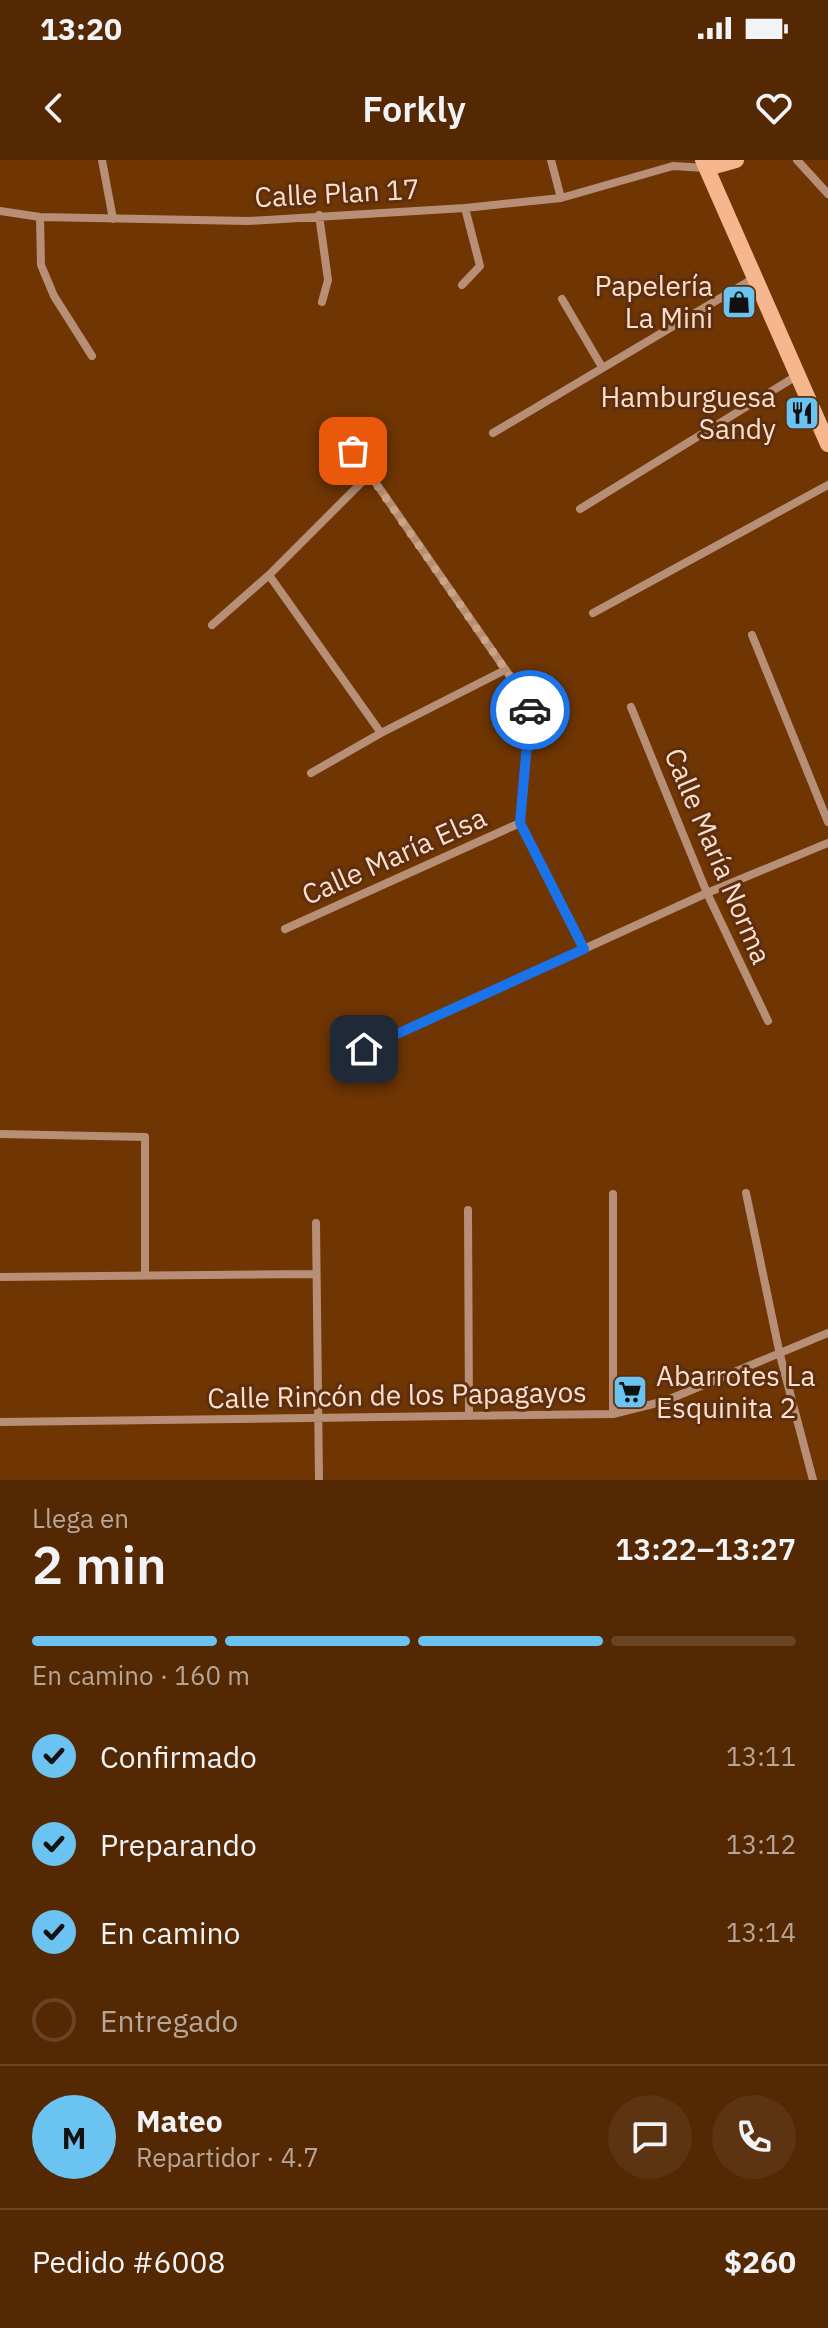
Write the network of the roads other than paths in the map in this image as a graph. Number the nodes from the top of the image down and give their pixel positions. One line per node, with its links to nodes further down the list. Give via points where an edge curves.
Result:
1 (102, 160): 13 (street)
2 (551, 160): 8 (street)
3 (736, 160): 6 (main road)
4 (797, 160): 7 (street)
5 (675, 163): 6 (street, Calle Plan 17); 8 (street, Calle Plan 17)
6 (705, 164): 14 (main road)
7 (828, 194)
8 (561, 198): 9 (street, Calle Plan 17)
9 (465, 208): 11 (street, Calle Plan 17); 15 (street, via 480,266)
10 (0, 211): 12 (street, Calle Plan 17)
11 (319, 215): 13 (street, Calle Plan 17, via 248,221); 17 (street, via 328,280)
12 (40, 217): 13 (street, Calle Plan 17); 18 (street, via 41,265)
13 (113, 219)
14 (756, 277): 19 (street); 20 (main road)
15 (462, 285)
16 (562, 299): 19 (street)
17 (322, 302)
18 (92, 356)
19 (602, 367): 22 (street)
20 (798, 375): 23 (main road); 26 (street)
21 (337, 427): 24 (street)
22 (493, 433)
23 (828, 444)
24 (369, 475): 27 (street); 31 (street)
25 (828, 485): 28 (street)
26 (580, 509)
27 (269, 575): 29 (street); 33 (street)
28 (593, 613)
29 (212, 625)
30 (752, 635): 35 (street)
31 (505, 670): 33 (street); 36 (street, via 530,705)
32 (631, 707): 38 (street, Calle María Norma)
33 (381, 733): 34 (street)
34 (311, 773)
35 (828, 822)
36 (520, 823): 39 (street, Calle María Elsa); 40 (street)
37 (828, 843): 38 (street)
38 (707, 893): 40 (street); 41 (street, Calle María Norma)
39 (285, 929)
40 (584, 949): 42 (street)
41 (768, 1021)
42 (364, 1049)
43 (0, 1134): 48 (street, via 145,1137)
44 (746, 1193): 52 (street)
45 (613, 1194): 53 (street)
46 (468, 1210): 54 (street)
47 (316, 1223): 49 (street)
48 (145, 1274): 49 (street); 50 (street)
49 (316, 1274): 55 (street)
50 (0, 1277)
51 (828, 1333): 52 (street, Calle Rincón de los Papagayos)
52 (780, 1355): 53 (street, Calle Rincón de los Papagayos, via 665,1401); 58 (street)
53 (613, 1414): 54 (street, Calle Rincón de los Papagayos)
54 (469, 1416): 55 (street, Calle Rincón de los Papagayos)
55 (318, 1418): 56 (street, Calle Rincón de los Papagayos); 57 (street)
56 (0, 1422)
57 (319, 1480)
58 (813, 1480)

